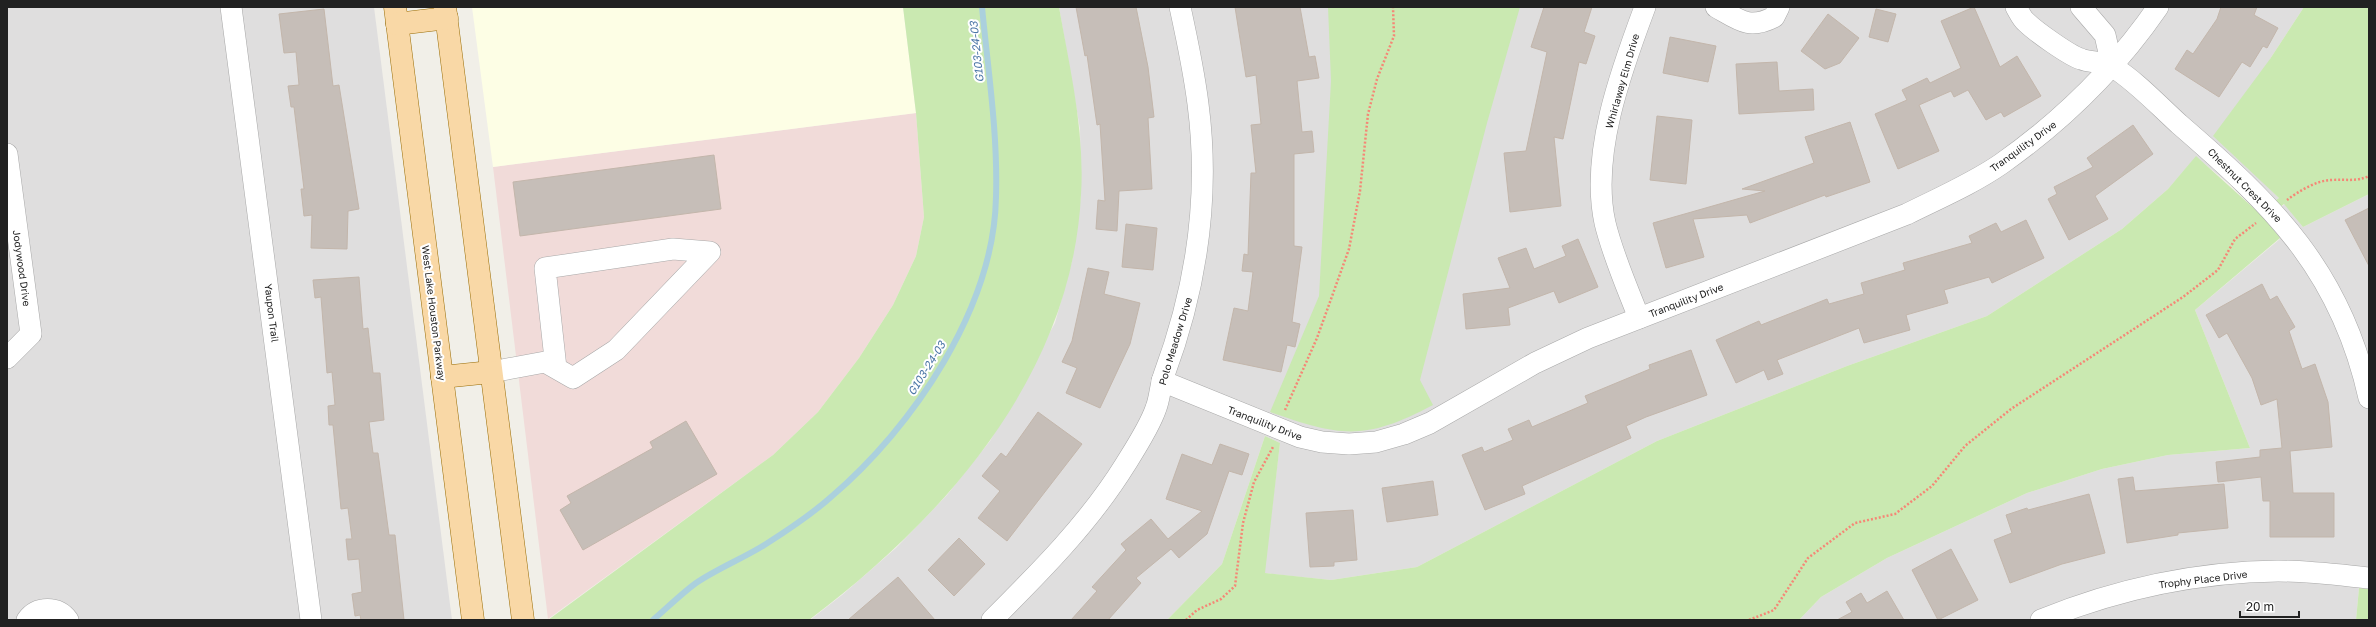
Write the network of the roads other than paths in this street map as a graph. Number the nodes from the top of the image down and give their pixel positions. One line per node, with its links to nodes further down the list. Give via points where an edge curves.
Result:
1 (232, 7): 23 (street, Yaupon Trail)
2 (1180, 7): 18 (street, Polo Meadow Drive, via 1198,104 1202,183 1190,294 1178,339)
3 (1645, 7): 13 (street, Whirlaway Elm Drive, via 1610,118 1602,175 1605,223)
4 (1716, 7): 5 (street, via 1743,21 1761,24 1774,17)
5 (1779, 7)
6 (2016, 7): 11 (street, via 2024,22 2080,59)
7 (2081, 7): 11 (street, via 2105,35)
8 (2158, 7): 11 (street, Tranquility Drive)
9 (446, 13): 10 (main road); 16 (main road)
10 (396, 15): 17 (main road, West Lake Houston Parkway)
11 (2112, 66): 13 (street, Tranquility Drive, via 2056,122 2000,164 1957,189 1907,214); 19 (street, Chestnut Crest Drive, via 2224,162 2273,210 2298,240 2332,295 2362,367)
12 (7, 154): 14 (street, Jodywood Drive, via 31,334)
13 (1639, 318): 18 (street, Tranquility Drive, via 1534,363 1430,423 1376,442 1322,442 1279,430)
14 (7, 358)
15 (556, 368): 15 (street, via 573,378 616,350 710,252 673,249 545,268); 16 (street, via 546,362)
16 (491, 372): 17 (main road); 25 (main road)
17 (442, 377): 24 (main road, West Lake Houston Parkway)
18 (1162, 381): 26 (street, Polo Meadow Drive, via 1156,410 1124,466 1097,504 1049,563)
19 (2369, 398)
20 (2369, 578): 27 (street, Trophy Place Drive, via 2279,571 2191,578 2144,586)
21 (27, 620): 22 (street, via 34,613 50,609 58,611)
22 (68, 620)
23 (311, 620)
24 (473, 620)
25 (523, 620)
26 (992, 620)
27 (2041, 620)

